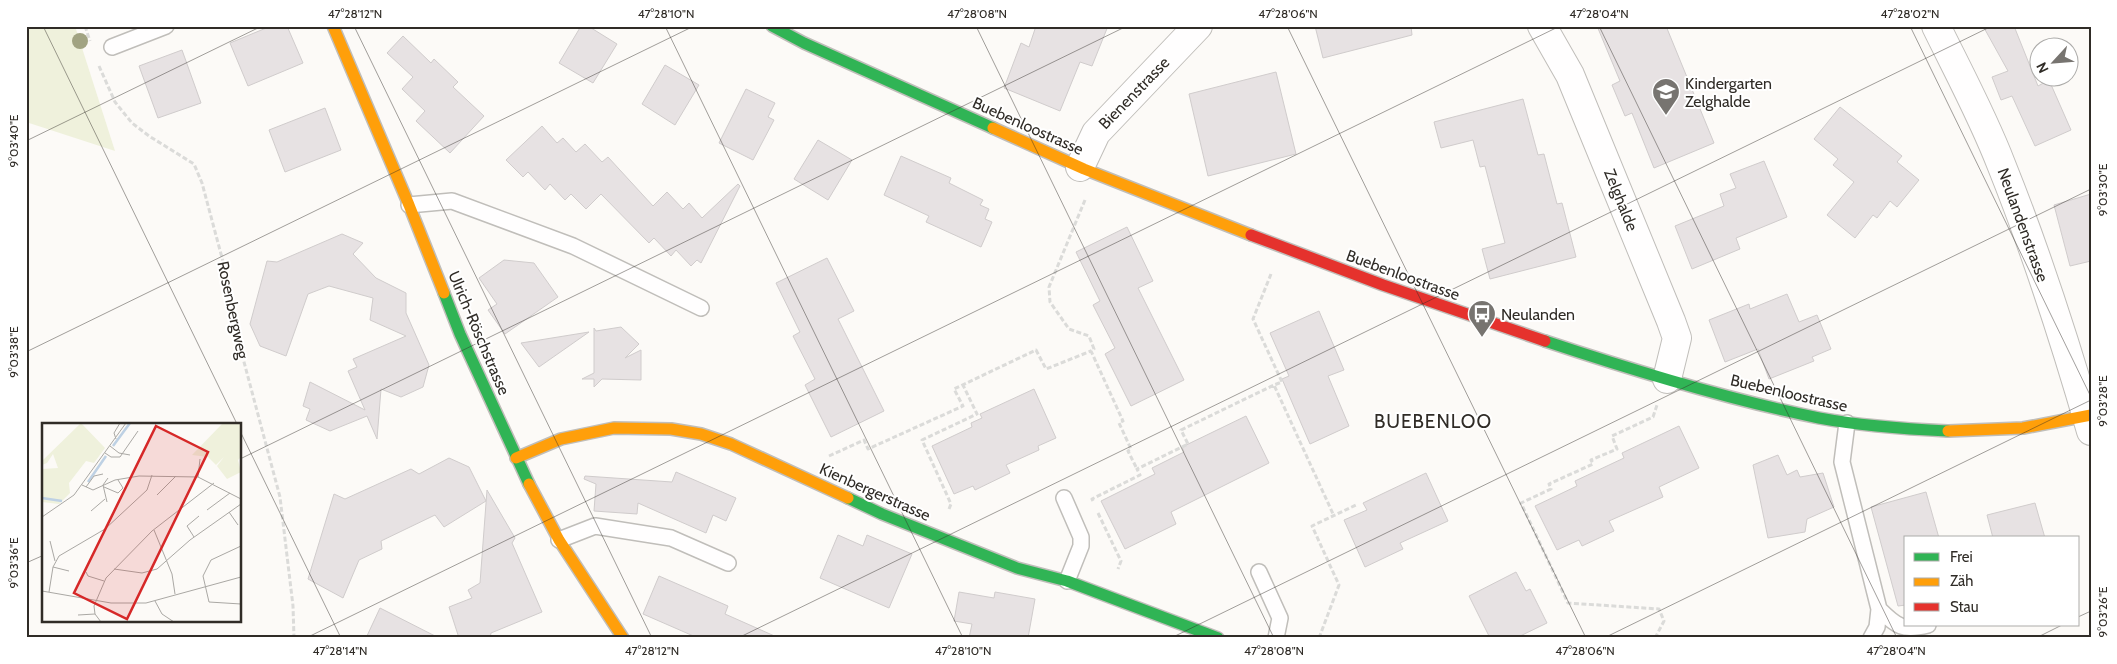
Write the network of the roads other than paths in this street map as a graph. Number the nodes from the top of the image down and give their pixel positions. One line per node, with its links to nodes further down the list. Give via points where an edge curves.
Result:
1 (166, 26): 7 (lane)
2 (333, 26): 9 (street, Ulrich-Röschstrasse)
3 (772, 26): 8 (street, Buebenloostrasse)
4 (1198, 26): 8 (street, Bienenstrasse, via 1096,133)
5 (1542, 26): 11 (street, Zelghalde, via 1570,74 1677,338)
6 (1936, 26): 12 (street, Neulandenstrasse, via 2001,162)
7 (112, 47)
8 (1088, 170): 11 (street, Buebenloostrasse, via 1362,279)
9 (409, 205): 10 (lane, via 452,201 573,246); 14 (street, Ulrich-Röschstrasse, via 460,334)
10 (701, 308)
11 (1663, 388): 13 (street, Buebenloostrasse)
12 (2089, 421): 13 (street, Buebenloostrasse, via 1927,432)
13 (1847, 423): 20 (lane, via 1842,462)
14 (516, 458): 16 (street, Ulrich-Röschstrasse); 19 (street, Kienbergerstrasse, via 561,439 614,428 671,429 701,434 731,444 930,534 1017,568)
15 (1064, 498): 19 (lane, via 1081,537 1081,546)
16 (560, 540): 17 (lane, via 595,526 671,538); 22 (street, Ulrich-Röschstrasse)
17 (728, 564)
18 (1259, 572): 24 (lane, via 1280,618)
19 (1067, 582): 23 (street, Kienbergerstrasse)
20 (1879, 609): 21 (lane, via 1895,625); 25 (lane, via 1877,627)
21 (1924, 626)
22 (623, 638)
23 (1218, 638)
24 (1276, 638)
25 (1871, 638)

